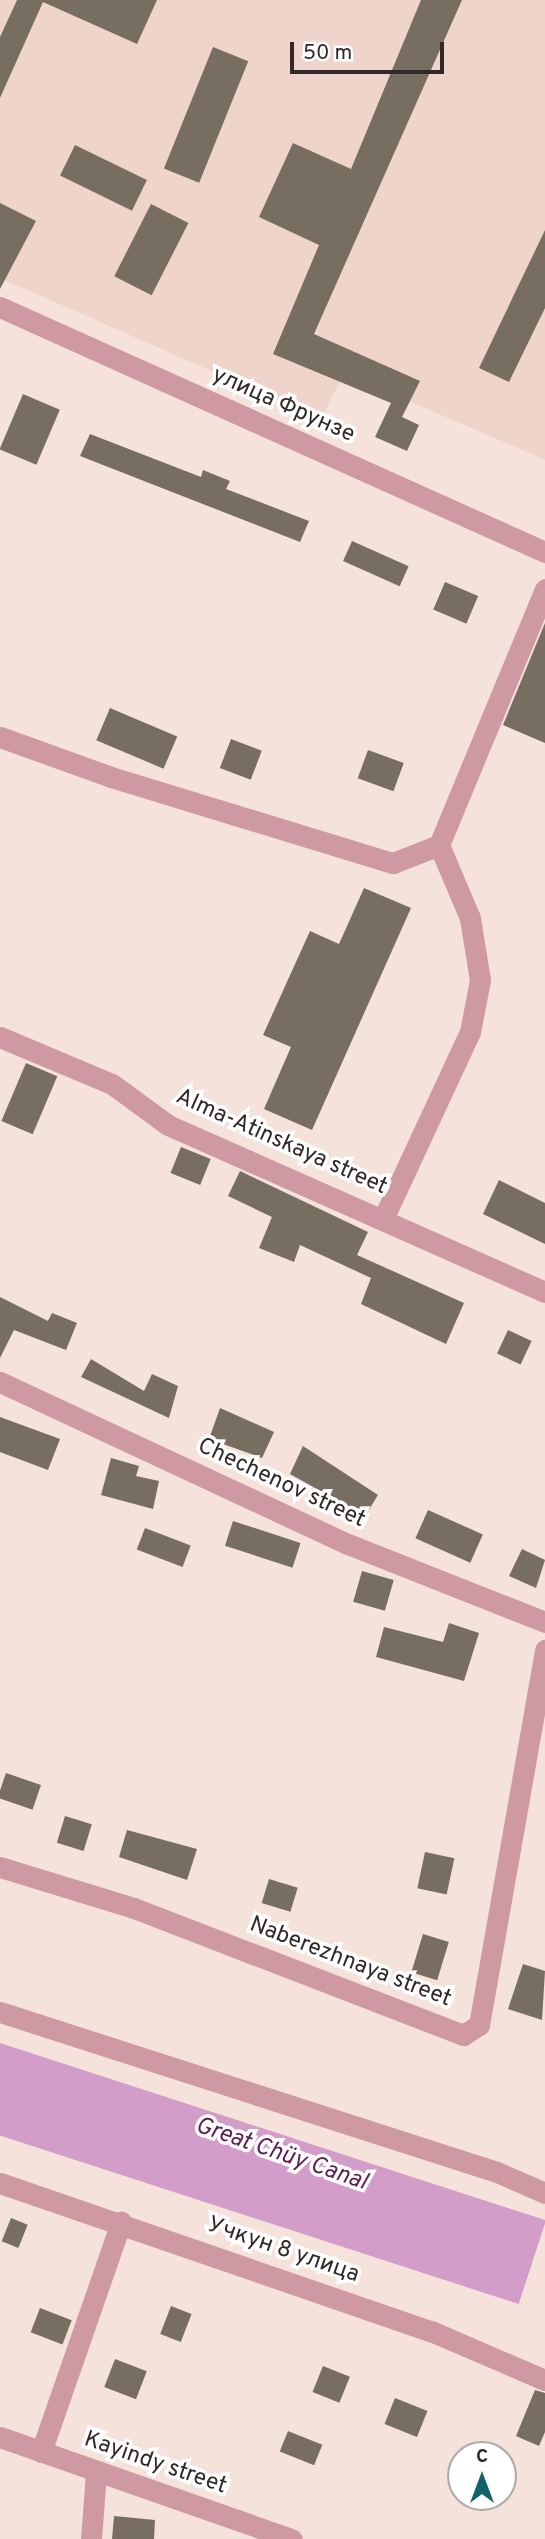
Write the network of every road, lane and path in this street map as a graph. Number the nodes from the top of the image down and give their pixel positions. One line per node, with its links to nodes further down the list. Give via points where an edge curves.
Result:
1 (0, 307): 2 (street, улица Фрунзе)
2 (545, 552)
3 (545, 589): 5 (street)
4 (0, 737): 5 (street, via 111,777 393,863)
5 (439, 845): 7 (street, via 470,918 480,980 470,1032)
6 (0, 1037): 7 (street, Alma-Atinskaya street, via 112,1084 168,1125)
7 (384, 1216): 8 (street, Alma-Atinskaya street)
8 (545, 1292)
9 (0, 1382): 10 (street, Chechenov street, via 348,1544)
10 (545, 1622)
11 (545, 1650): 12 (street, Naberezhnaya street, via 479,2025 463,2035 134,1908)
12 (0, 1867)
13 (0, 2012): 15 (street, via 496,2172)
14 (0, 2183): 16 (street, Учкун 8 улица)
15 (545, 2193)
16 (121, 2222): 17 (street, Учкун 8 улица, via 431,2331); 19 (street)
17 (545, 2380)
18 (0, 2437): 19 (street, Kayindy street)
19 (41, 2452): 20 (street, Kayindy street)
20 (96, 2472): 21 (street); 22 (street, Kayindy street)
21 (91, 2539)
22 (292, 2539)

